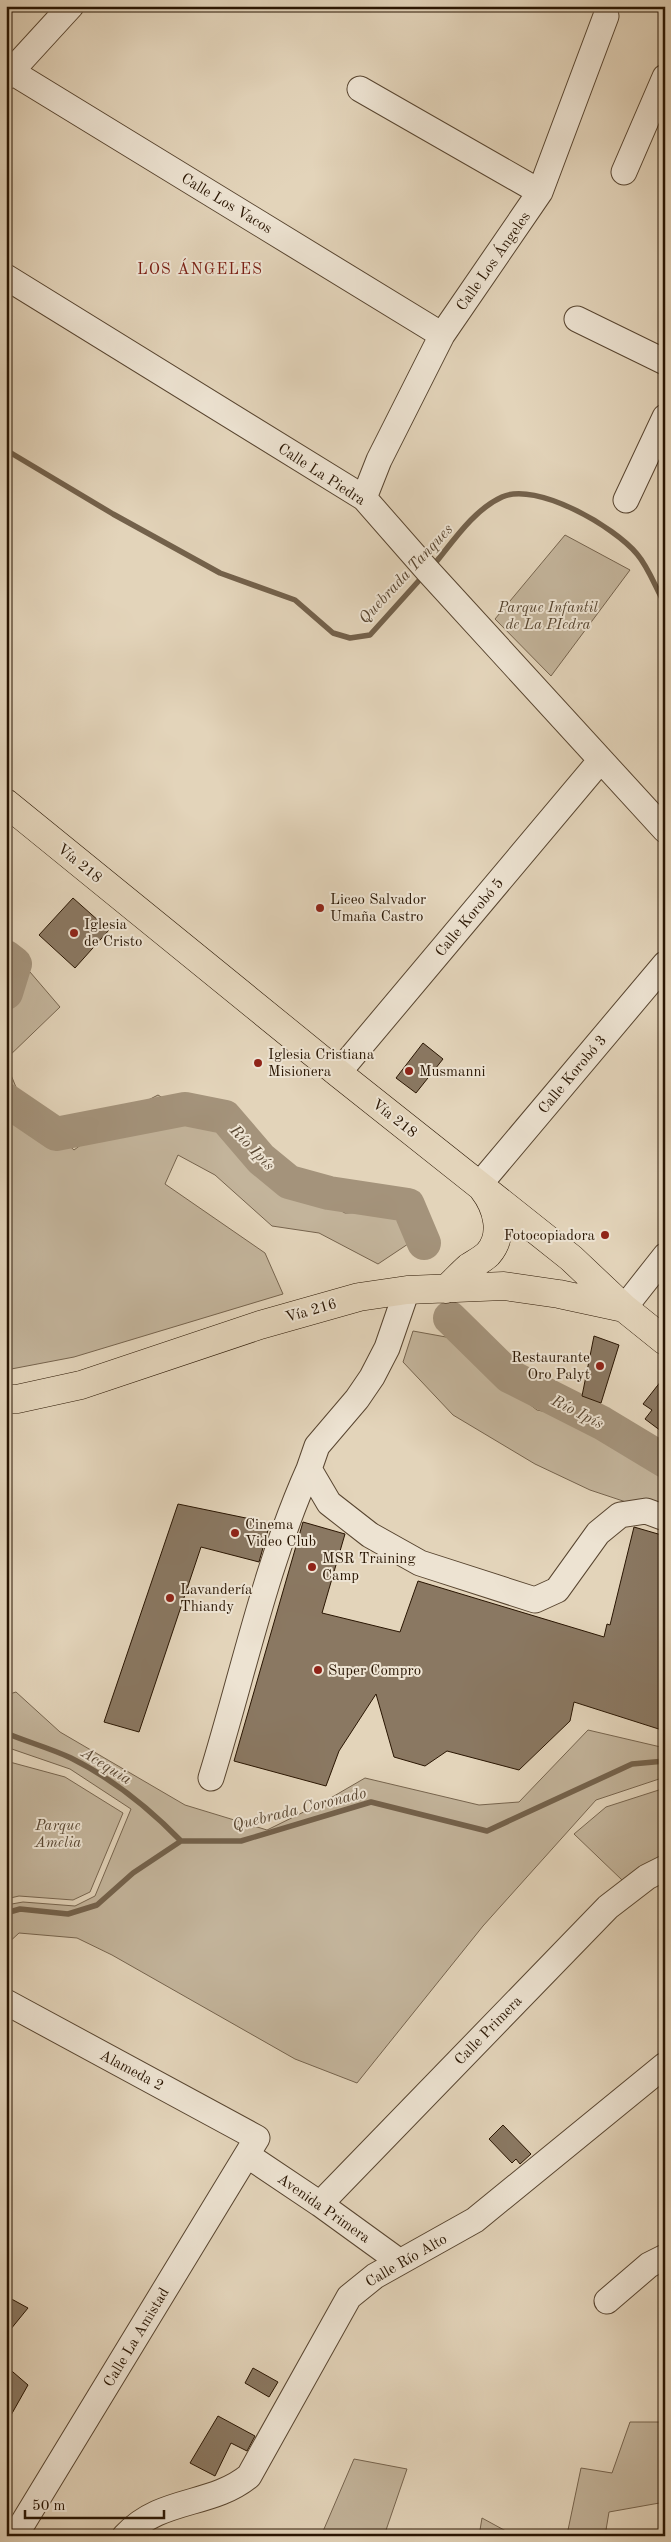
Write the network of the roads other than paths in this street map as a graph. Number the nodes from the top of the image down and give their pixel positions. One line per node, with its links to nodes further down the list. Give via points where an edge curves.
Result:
1 (71, 6): 3 (street)
2 (606, 16): 7 (street, Calle Los Ángeles)
3 (9, 74): 10 (street, Calle Los Vacos)
4 (665, 77): 6 (street)
5 (360, 88): 7 (street)
6 (624, 172)
7 (540, 192): 10 (street, Calle Los Ángeles)
8 (6, 277): 13 (street, Calle La Piedra)
9 (577, 319): 11 (street)
10 (442, 335): 13 (street, Calle Los Ángeles, via 378,460)
11 (665, 362)
12 (665, 417): 14 (street)
13 (364, 498): 15 (street, Calle La Piedra)
14 (626, 500)
15 (600, 761): 17 (street, Calle La Piedra); 19 (street, Calle Korobó 5)
16 (6, 803): 19 (main road, Vía 218)
17 (665, 830)
18 (665, 964): 20 (street, Calle Korobó 3)
19 (338, 1073): 20 (main road, Vía 218)
20 (479, 1185): 22 (main road, via 495,1207 498,1228 495,1243 487,1254); 24 (main road, Vía 218, via 572,1258)
21 (665, 1256): 24 (street)
22 (446, 1289): 23 (main road, Vía 216); 24 (main road, Vía 216, via 504,1286)
23 (407, 1290): 26 (main road, Vía 216, via 359,1297 260,1325 81,1385); 27 (street, via 372,1377 317,1446)
24 (624, 1308): 25 (main road, Vía 218)
25 (665, 1341)
26 (6, 1399)
27 (309, 1469): 28 (street, via 329,1503 370,1535 420,1563 535,1600 557,1590 598,1533 620,1515 646,1511); 29 (street, via 268,1580)
28 (665, 1518)
29 (211, 1778)
30 (665, 1868): 34 (street, Calle Primera, via 646,1877 608,1907)
31 (6, 2002): 33 (street, Alameda 2)
32 (665, 2065): 36 (street, Calle Río Alto, via 475,2220)
33 (252, 2146): 34 (street, Avenida Primera); 38 (street, Calle La Amistad)
34 (320, 2204): 36 (street, Avenida Primera)
35 (665, 2257): 37 (street, via 649,2265)
36 (400, 2262): 39 (street, Calle Río Alto, via 363,2284 349,2297 249,2476 221,2494 158,2512 135,2525)
37 (607, 2301)
38 (15, 2536)
39 (125, 2536)

